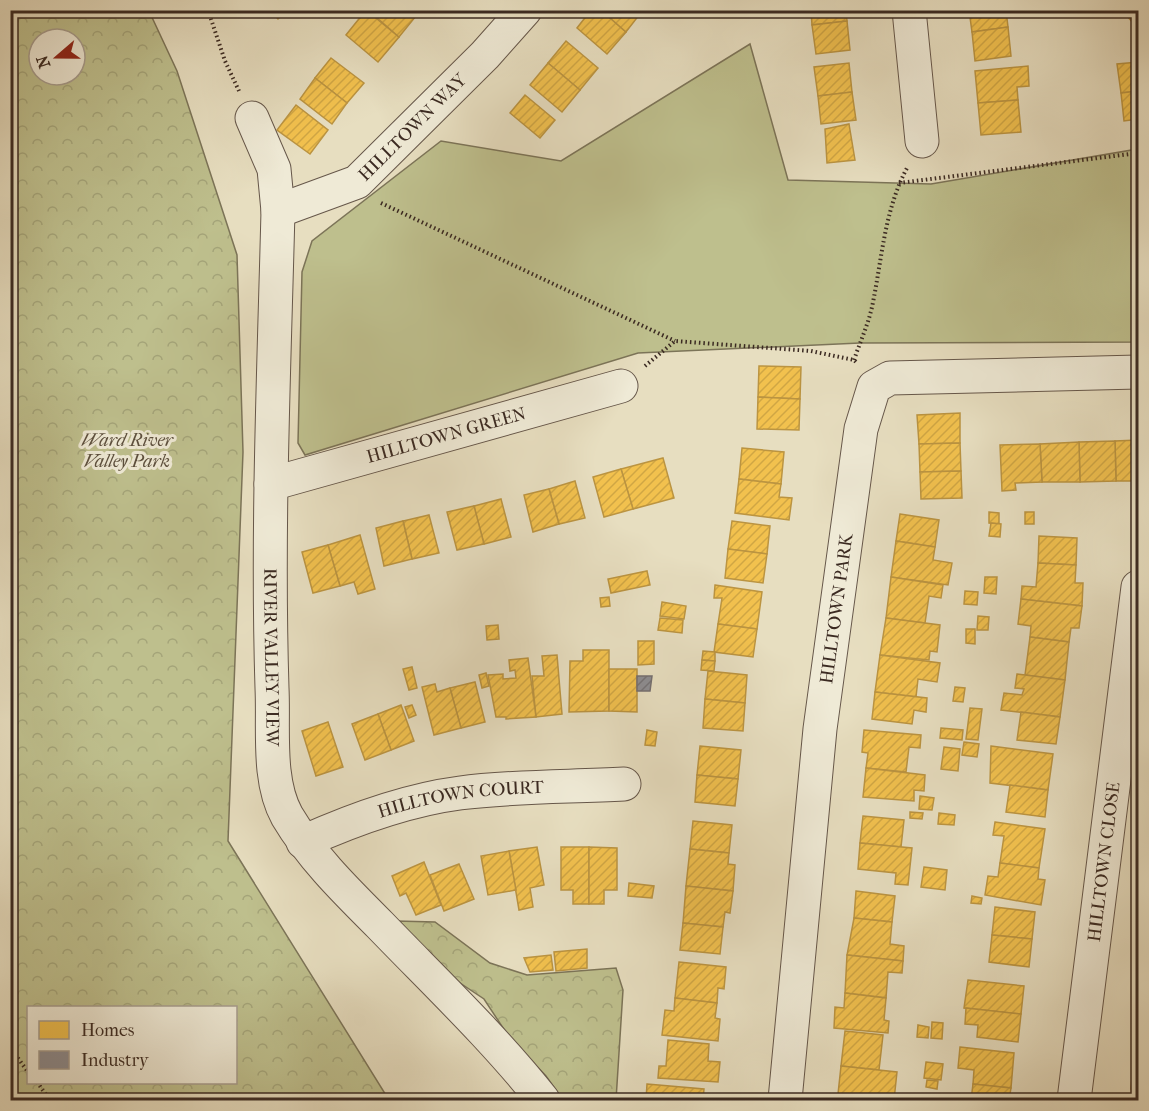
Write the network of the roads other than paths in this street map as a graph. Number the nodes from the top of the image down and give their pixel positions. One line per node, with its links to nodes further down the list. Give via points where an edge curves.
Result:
1 (525, 10): 5 (street, HILLTOWN WAY, via 357,182)
2 (909, 10): 4 (street)
3 (252, 118): 5 (street, RIVER VALLEY VIEW, via 274,169)
4 (922, 141)
5 (278, 211): 8 (street, RIVER VALLEY VIEW)
6 (1138, 372): 13 (street, HILLTOWN PARK, via 890,378 874,387 861,429 820,729)
7 (621, 386): 8 (street, HILLTOWN GREEN)
8 (271, 484): 11 (street, RIVER VALLEY VIEW, via 276,783 285,812)
9 (1138, 587): 14 (street, HILLTOWN CLOSE)
10 (624, 784): 11 (street, HILLTOWN COURT, via 459,793 378,813)
11 (303, 842): 12 (street, RIVER VALLEY VIEW)
12 (543, 1101)
13 (785, 1101)
14 (1074, 1101)

